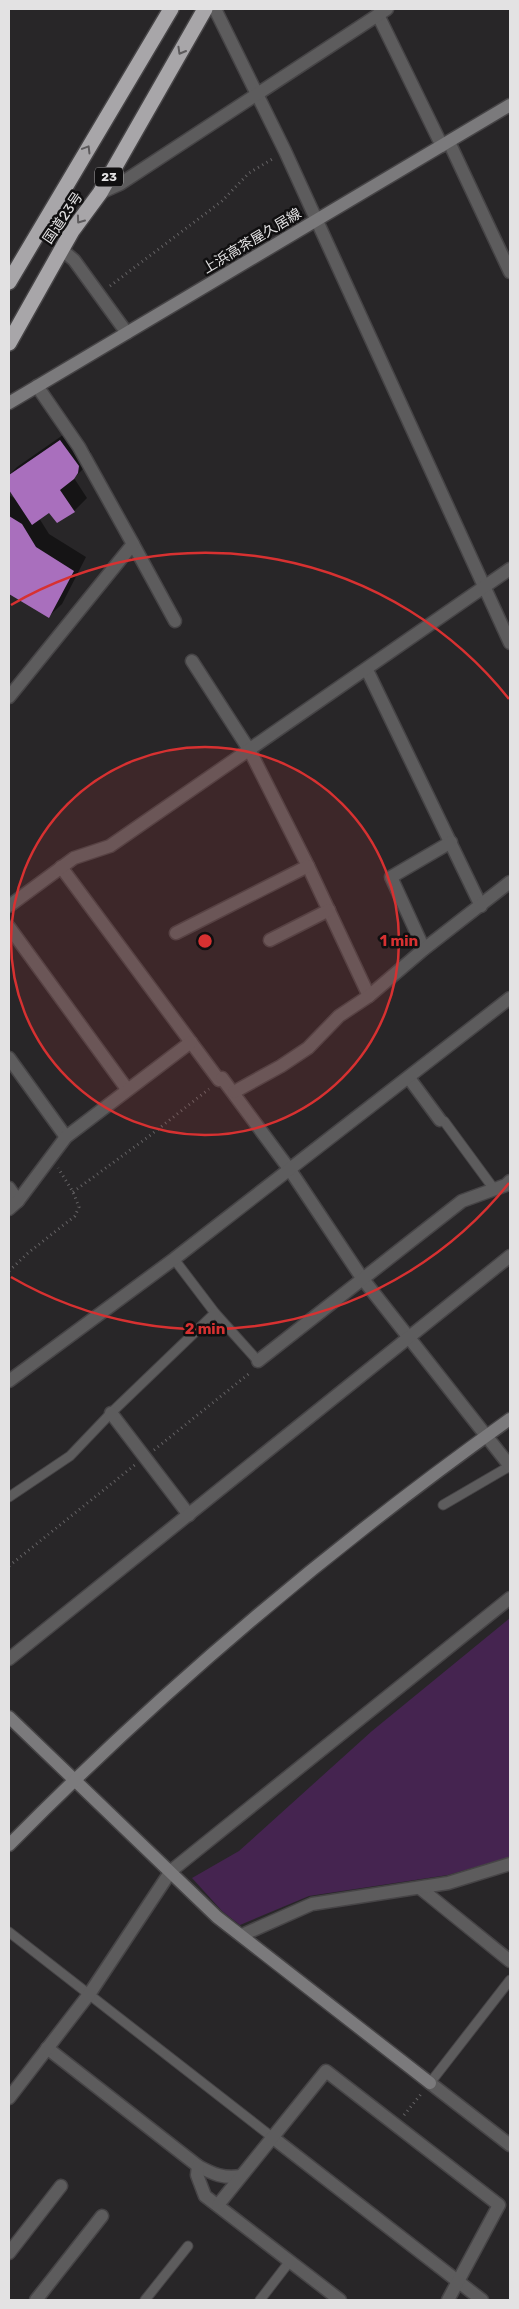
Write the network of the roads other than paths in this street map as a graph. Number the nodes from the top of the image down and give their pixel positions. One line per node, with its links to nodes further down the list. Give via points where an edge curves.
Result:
1 (171, 9): 12 (highway, 国道23号 / 23, one-way to 1)
2 (205, 9): 8 (highway, 国道23号 / 23, one-way to 8)
3 (216, 9): 5 (street)
4 (383, 12): 5 (street); 7 (street)
5 (258, 94): 8 (street, via 120,184); 9 (street)
6 (510, 105): 7 (street, 上浜高茶屋久居線)
7 (445, 144): 9 (street, 上浜高茶屋久居線); 11 (street)
8 (100, 193): 10 (highway, 国道23号 / 23, one-way to 10)
9 (317, 219): 13 (street, 上浜高茶屋久居線); 19 (street)
10 (62, 249): 13 (street, via 74,260); 14 (highway, 国道23号 / 23)
11 (510, 272)
12 (9, 282)
13 (127, 333): 15 (street, 上浜高茶屋久居線)
14 (9, 343)
15 (38, 386): 16 (street, 上浜高茶屋久居線); 17 (street, via 80,447)
16 (9, 402)
17 (133, 544): 20 (street); 24 (street)
18 (510, 569): 19 (street)
19 (484, 589): 21 (street); 23 (street)
20 (176, 621)
21 (510, 643)
22 (192, 661): 25 (street)
23 (366, 670): 25 (street); 26 (street)
24 (9, 697)
25 (250, 751): 27 (street); 28 (street, via 110,846 74,858)
26 (451, 842): 31 (street); 36 (street, via 391,877)
27 (308, 866): 32 (street); 34 (street)
28 (61, 867): 30 (street); 39 (street)
29 (510, 882): 31 (street)
30 (9, 906)
31 (481, 906): 36 (street)
32 (328, 910): 35 (street); 37 (street)
33 (9, 928): 42 (street)
34 (176, 933)
35 (270, 940)
36 (424, 949): 37 (street)
37 (369, 996): 43 (street, via 339,1016 308,1048)
38 (510, 998): 41 (street)
39 (191, 1042): 42 (street); 43 (street)
40 (9, 1058): 45 (street)
41 (409, 1078): 44 (street); 46 (street)
42 (127, 1089): 45 (street)
43 (234, 1092): 46 (street)
44 (440, 1120): 49 (lane, via 444,1121)
45 (66, 1137): 50 (street)
46 (290, 1170): 52 (street); 53 (street)
47 (510, 1181): 49 (street)
48 (9, 1188): 50 (street)
49 (494, 1189): 53 (street, via 462,1201)
50 (13, 1205)
51 (510, 1256): 55 (street)
52 (174, 1259): 54 (lane); 57 (street)
53 (362, 1278): 55 (street); 56 (street)
54 (215, 1313): 56 (lane); 58 (lane)
55 (409, 1338): 60 (street); 64 (street)
56 (258, 1361)
57 (9, 1381)
58 (111, 1414): 62 (lane, via 70,1456); 64 (street)
59 (510, 1419): 60 (street)
60 (486, 1436): 61 (street); 68 (street, via 266,1607)
61 (510, 1466): 63 (lane)
62 (9, 1497)
63 (443, 1505)
64 (189, 1515): 66 (street)
65 (510, 1598): 71 (street)
66 (9, 1659)
67 (9, 1717): 68 (street)
68 (74, 1779): 69 (street); 71 (street)
69 (9, 1845)
70 (510, 1864): 72 (street)
71 (171, 1871): 74 (street, via 217,1917); 77 (street)
72 (420, 1888): 74 (street, via 312,1904); 75 (street)
73 (9, 1932): 77 (lane)
74 (242, 1935): 79 (street)
75 (510, 1961)
76 (510, 1980): 79 (lane)
77 (90, 1993): 78 (street); 81 (lane)
78 (47, 2048): 80 (street); 83 (street)
79 (430, 2083): 82 (street)
80 (9, 2098)
81 (272, 2137): 84 (street); 91 (street); 91 (street, via 326,2071 499,2205)
82 (510, 2145)
83 (198, 2166): 84 (street, via 214,2175); 86 (street, via 197,2175 206,2196)
84 (241, 2176): 86 (street)
85 (61, 2186): 89 (street)
86 (218, 2205): 90 (street)
87 (102, 2216): 92 (street)
88 (188, 2246): 93 (lane)
89 (9, 2253)
90 (290, 2261): 94 (lane); 95 (street)
91 (458, 2282): 96 (street); 97 (street)
92 (36, 2300)
93 (144, 2300)
94 (260, 2300)
95 (340, 2300)
96 (448, 2300)
97 (482, 2300)

